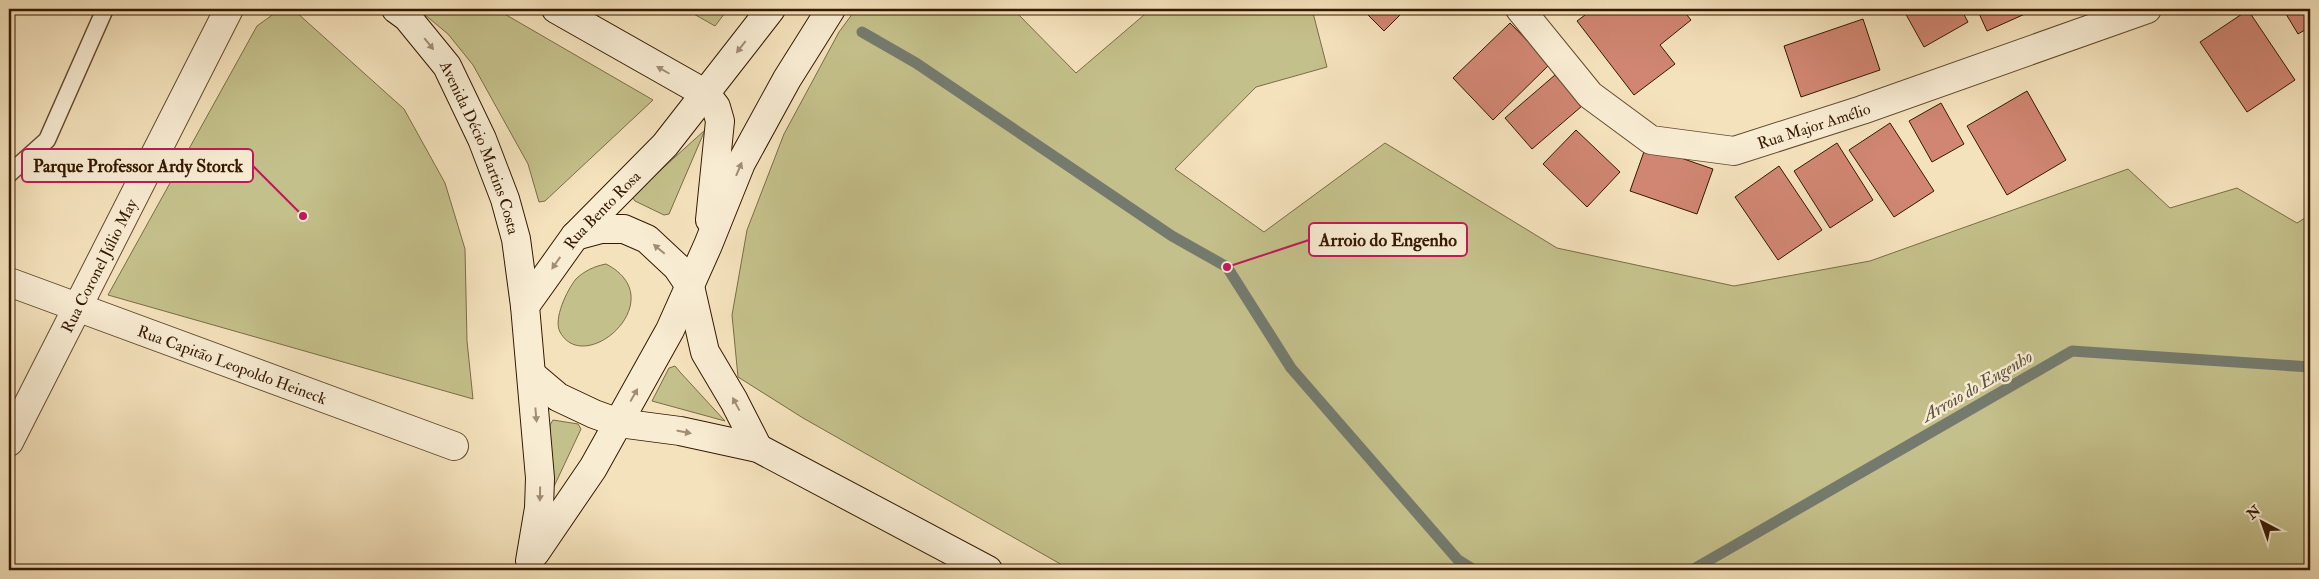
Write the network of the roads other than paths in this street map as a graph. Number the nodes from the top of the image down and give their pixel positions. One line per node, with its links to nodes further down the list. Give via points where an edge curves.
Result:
1 (105, 9): 10 (lane, via 47,140)
2 (229, 9): 16 (street, Rua Coronel Júlio May)
3 (396, 9): 15 (street, Avenida Décio Martins Costa, one-way to 15, via 407,17 448,66 482,139 516,238)
4 (556, 9): 9 (street, one-way to 4)
5 (771, 9): 9 (street, Rua Bento Rosa, one-way to 9)
6 (831, 9): 12 (street, one-way to 6, via 741,162)
7 (1520, 9): 8 (street, Rua Major Amélio, via 1590,95 1650,140 1734,150 1862,110)
8 (2146, 9)
9 (706, 94): 11 (street, Rua Bento Rosa, via 665,144); 12 (street, via 716,107 720,121)
10 (9, 174)
11 (574, 236): 14 (street, one-way to 11, via 678,267 647,239 624,229 601,229); 15 (street, Rua Bento Rosa, one-way to 15)
12 (708, 245): 14 (street)
13 (9, 282): 16 (street, Rua Capitão Leopoldo Heineck)
14 (690, 286): 18 (street, one-way to 14, via 670,330); 21 (street, one-way to 14, via 705,352)
15 (525, 306): 17 (street)
16 (76, 308): 19 (street, Rua Coronel Júlio May); 20 (street, Rua Capitão Leopoldo Heineck)
17 (532, 375): 18 (street, via 558,397); 22 (street, one-way to 22, via 540,508)
18 (618, 423): 21 (street, one-way to 21, via 680,431); 22 (street)
19 (9, 442)
20 (454, 446)
21 (758, 448): 23 (street)
22 (528, 566)
23 (988, 570)

